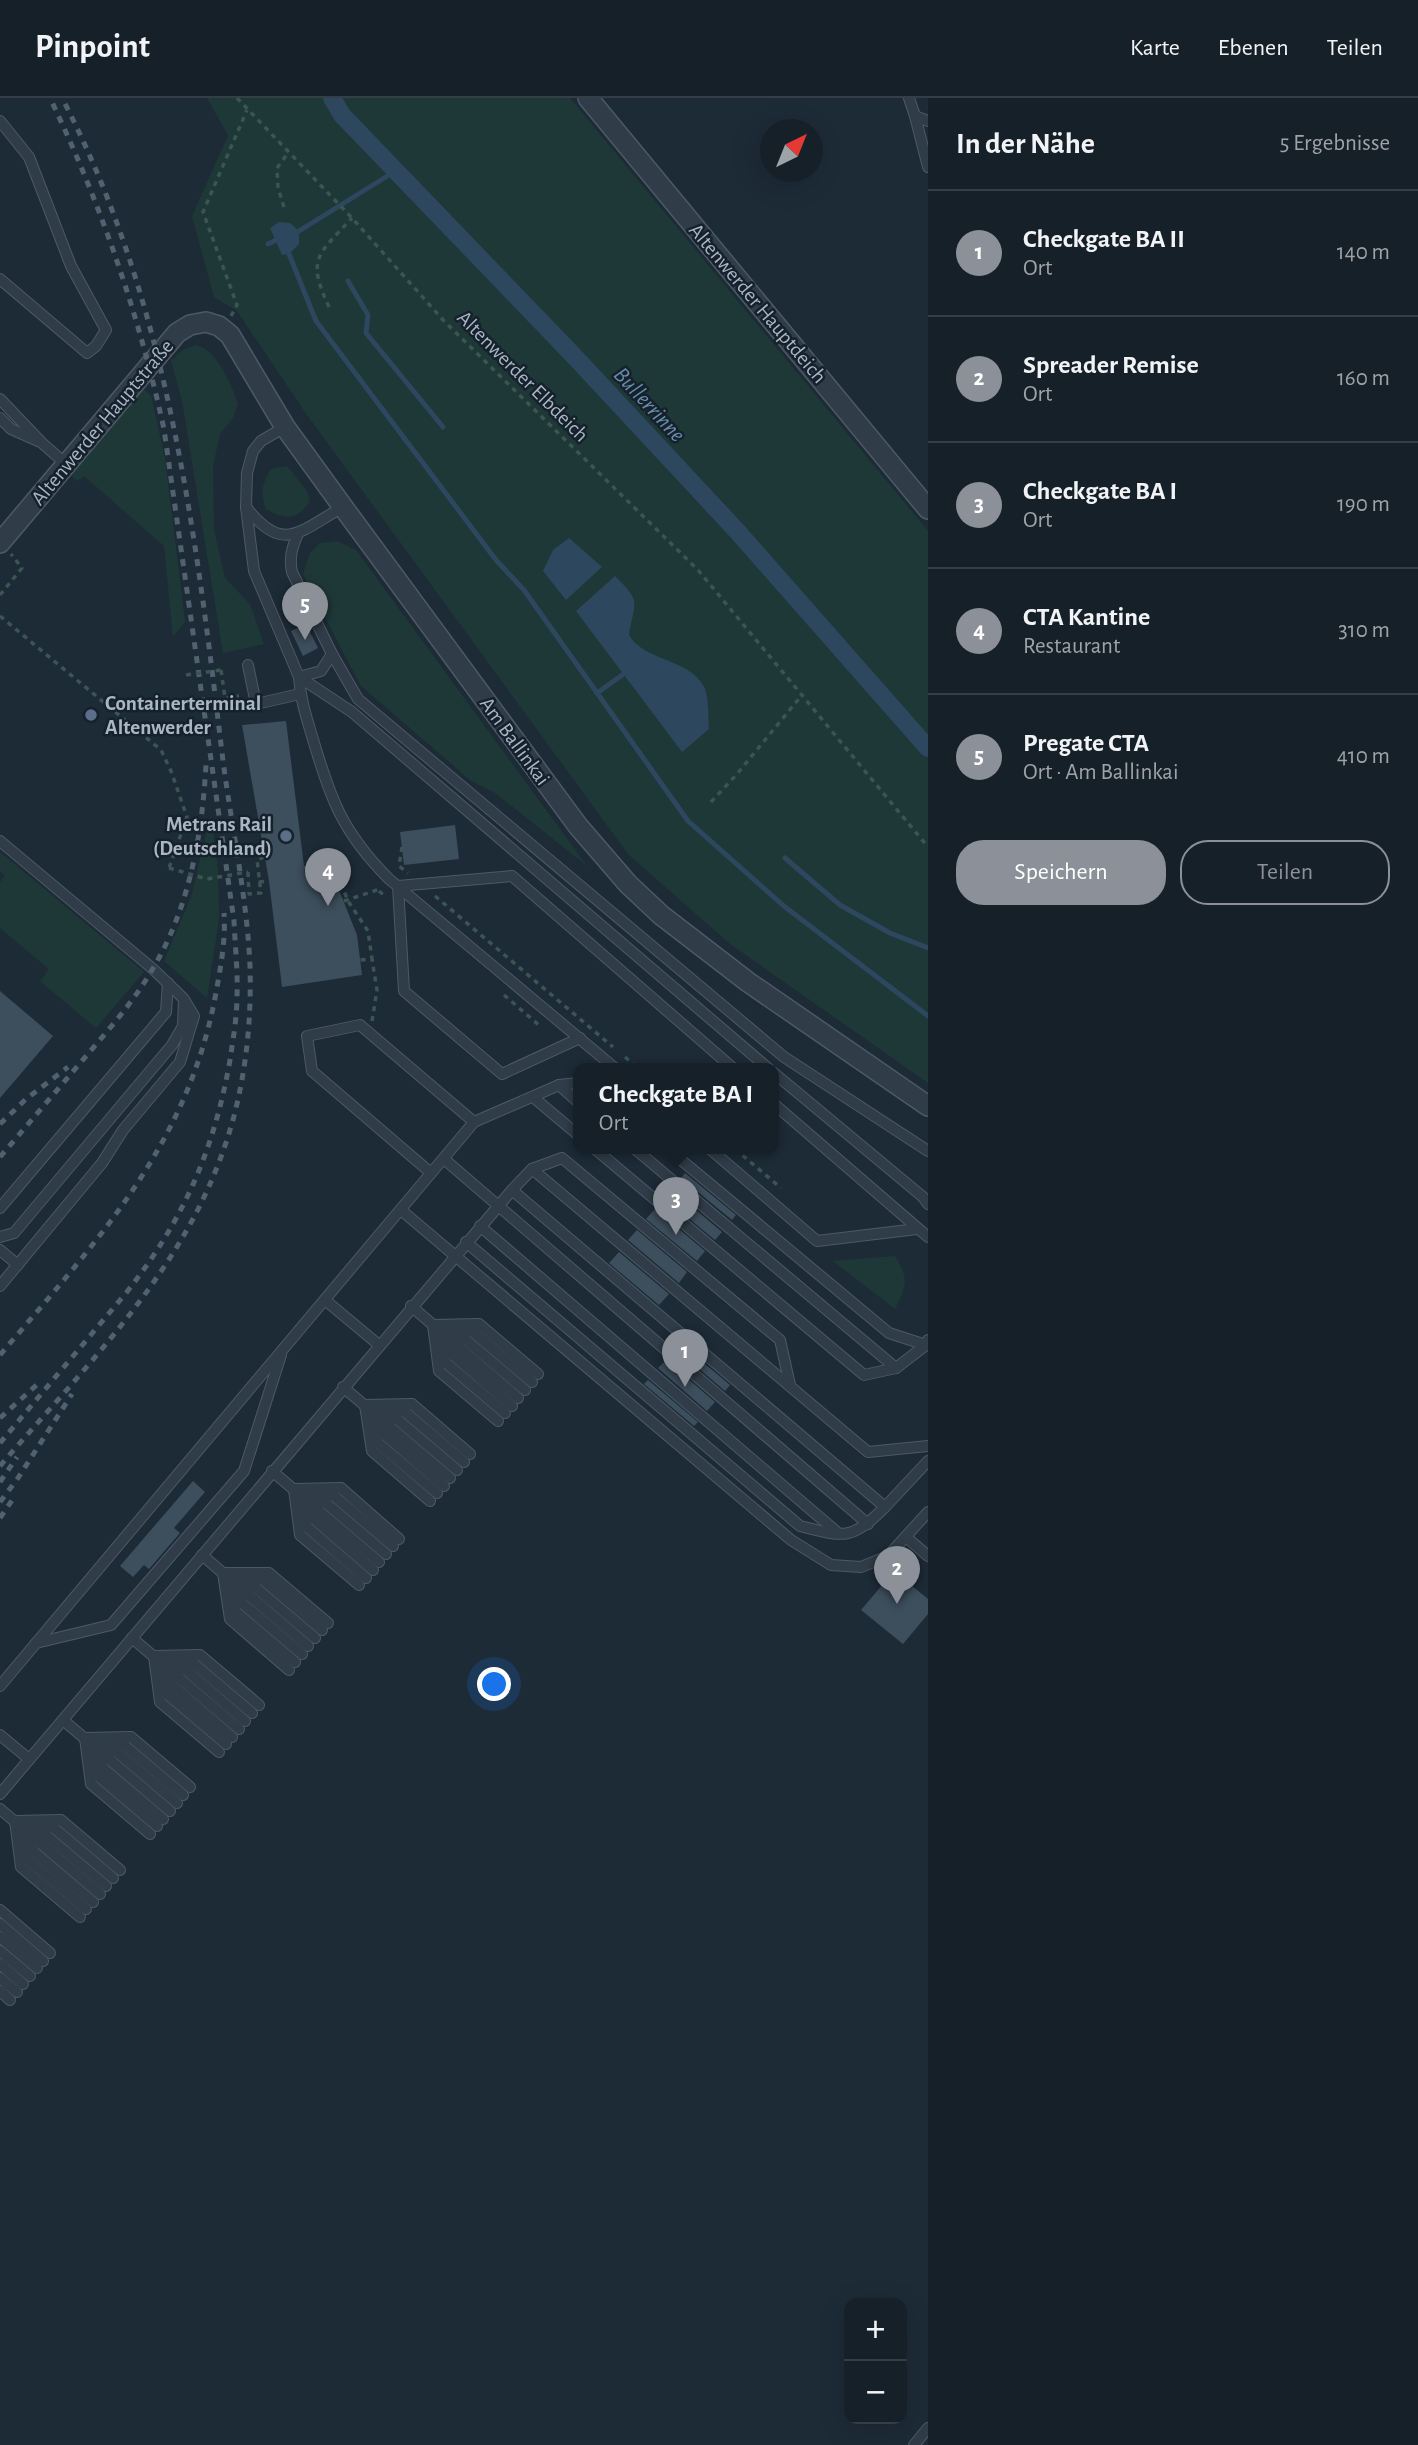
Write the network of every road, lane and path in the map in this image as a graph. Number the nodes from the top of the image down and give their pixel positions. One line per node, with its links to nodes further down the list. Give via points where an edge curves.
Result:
1 (237, 98): 4 (path, Altenwerder Elbdeich)
2 (588, 98): 22 (street, Altenwerder Hauptdeich)
3 (909, 98): 5 (lane)
4 (247, 110): 8 (path, Altenwerder Elbdeich); 14 (path, via 203,212 237,305)
5 (915, 117): 7 (lane); 9 (lane)
6 (0, 121): 12 (lane, via 29,157 71,266 106,330 87,353)
7 (928, 121)
8 (288, 153): 10 (path, via 277,168); 11 (path, Altenwerder Elbdeich)
9 (928, 167)
10 (284, 207)
11 (352, 218): 13 (path, via 317,262 318,282); 32 (path, Altenwerder Elbdeich, via 444,321 698,570)
12 (0, 279)
13 (329, 307)
14 (225, 330): 17 (street, Am Ballinkai); 19 (street, Altenwerder Hauptstraße, via 206,322 177,333)
15 (0, 399): 18 (lane)
16 (0, 418): 18 (lane, via 11,429)
17 (285, 427): 20 (lane, via 253,451); 21 (street, Am Ballinkai)
18 (42, 443): 19 (lane)
19 (66, 464): 24 (street, Altenwerder Hauptstraße)
20 (246, 507): 23 (lane, via 271,532); 30 (lane, via 254,571)
21 (343, 507): 23 (lane); 62 (street, Am Ballinkai, via 578,826 628,884 748,982)
22 (928, 509)
23 (298, 534): 27 (lane, via 289,562)
24 (0, 542): 25 (path, via 22,568)
25 (0, 595)
26 (0, 616): 43 (path, bridge, via 161,750 187,817 169,868 206,879 248,872 249,894 261,893)
27 (332, 654): 30 (lane, via 321,671); 66 (lane, via 358,699 784,1057)
28 (248, 665): 31 (lane, via 256,704)
29 (186, 675): 33 (path, bridge, via 221,670 225,698)
30 (299, 677): 31 (lane); 56 (lane, via 352,712)
31 (300, 694): 41 (lane, via 338,814)
32 (802, 695): 34 (path); 37 (path, Altenwerder Elbdeich)
33 (239, 696)
34 (711, 802)
35 (0, 841): 49 (lane)
36 (402, 847): 39 (path)
37 (928, 847)
38 (264, 858): 43 (path, via 257,860)
39 (399, 866): 41 (path); 44 (path)
40 (304, 867): 46 (path, via 333,864)
41 (389, 879): 45 (lane); 46 (path, via 379,891)
42 (269, 881): 43 (path)
43 (259, 882)
44 (423, 885): 45 (lane); 54 (path); 55 (lane, via 512,876)
45 (398, 886): 52 (lane); 52 (lane, via 404,991 502,1073)
46 (346, 901): 47 (path, via 368,931)
47 (372, 958): 48 (path); 51 (path, via 377,990 373,1020)
48 (360, 960)
49 (168, 983): 50 (lane); 79 (lane, via 166,1012)
50 (184, 999): 83 (lane, via 183,1026 172,1045 14,1233); 88 (lane, via 194,1016 180,1062)
51 (360, 1025): 64 (lane); 74 (lane, via 307,1036 312,1071)
52 (580, 1038): 53 (lane)
53 (609, 1063)
54 (632, 1063)
55 (727, 1063)
56 (762, 1063)
57 (779, 1077): 77 (lane)
58 (573, 1084): 59 (lane)
59 (559, 1085): 60 (lane); 61 (lane)
60 (533, 1097): 64 (lane); 65 (lane)
61 (573, 1098)
62 (928, 1107)
63 (779, 1108): 82 (lane)
64 (474, 1122): 72 (lane)
65 (573, 1131)
66 (928, 1151)
67 (601, 1154): 96 (lane, via 864,1375)
68 (641, 1154): 96 (lane)
69 (674, 1154): 93 (lane, via 889,1333)
70 (716, 1154): 82 (lane, via 817,1241)
71 (741, 1154): 75 (path)
72 (444, 1159): 74 (lane); 78 (lane)
73 (533, 1169): 76 (lane); 97 (lane); 97 (lane, via 562,1157 780,1340)
74 (431, 1173): 80 (lane)
75 (781, 1188)
76 (512, 1190): 78 (lane); 106 (lane)
77 (928, 1204)
78 (498, 1206): 81 (lane); 108 (lane)
79 (0, 1209)
80 (401, 1210): 87 (lane); 90 (lane)
81 (480, 1226): 85 (lane); 109 (lane)
82 (917, 1228): 84 (lane)
83 (0, 1237)
84 (928, 1237)
85 (466, 1242): 87 (lane); 109 (lane, via 800,1526)
86 (0, 1250): 88 (lane)
87 (454, 1255): 91 (lane); 110 (lane, via 791,1540 831,1565 861,1567 888,1556)
88 (18, 1265): 89 (lane)
89 (0, 1286)
90 (325, 1300): 94 (lane); 95 (lane)
91 (411, 1307): 92 (lane); 94 (lane)
92 (433, 1325): 99 (lane, via 453,1355); 99 (lane, via 466,1340); 99 (lane, via 479,1324); 99 (lane, via 439,1371)
93 (927, 1343): 96 (lane)
94 (379, 1345): 98 (lane)
95 (282, 1351): 116 (lane); 116 (lane, via 244,1471 111,1625)
96 (896, 1368)
97 (790, 1386): 101 (lane, via 868,1452)
98 (343, 1387): 100 (lane); 103 (lane)
99 (518, 1398)
100 (365, 1405): 104 (lane, via 398,1420); 104 (lane, via 385,1436); 104 (lane, via 372,1451); 104 (lane, via 412,1404)
101 (928, 1446)
102 (928, 1461): 106 (lane)
103 (272, 1471): 105 (lane); 111 (lane)
104 (450, 1478)
105 (294, 1489): 113 (lane, via 327,1504); 113 (lane, via 314,1520); 113 (lane, via 300,1535); 113 (lane, via 341,1488)
106 (885, 1507): 108 (lane)
107 (928, 1511): 110 (lane)
108 (868, 1524): 109 (lane)
109 (841, 1536)
110 (906, 1537): 112 (lane)
111 (202, 1555): 114 (lane); 115 (lane)
112 (928, 1556)
113 (379, 1562)
114 (223, 1573): 117 (lane, via 256,1588); 117 (lane, via 243,1604); 117 (lane, via 230,1619); 117 (lane, via 270,1573)
115 (132, 1638): 118 (lane); 120 (lane)
116 (36, 1643): 119 (lane)
117 (308, 1646)
118 (153, 1656): 121 (lane, via 173,1686); 121 (lane, via 187,1671); 121 (lane, via 160,1702); 121 (lane, via 200,1655)
119 (0, 1686)
120 (63, 1720): 123 (lane); 124 (lane)
121 (239, 1729)
122 (0, 1735): 124 (lane)
123 (85, 1738): 127 (lane, via 118,1753); 127 (lane, via 104,1769); 127 (lane, via 131,1737); 127 (lane, via 91,1784)
124 (29, 1759): 125 (lane)
125 (0, 1794)
126 (0, 1809): 128 (lane)
127 (170, 1811)
128 (15, 1821): 129 (lane, via 47,1836); 129 (lane, via 34,1852); 129 (lane, via 61,1820); 129 (lane, via 21,1867)
129 (100, 1894)
130 (0, 1910): 135 (lane)
131 (0, 1924): 135 (lane)
132 (0, 1937): 135 (lane)
133 (0, 1951): 135 (lane)
134 (0, 1964): 135 (lane)
135 (30, 1976): 136 (lane); 137 (lane)
136 (0, 1978)
137 (0, 1992)
138 (928, 2428): 139 (lane)
139 (914, 2445)

